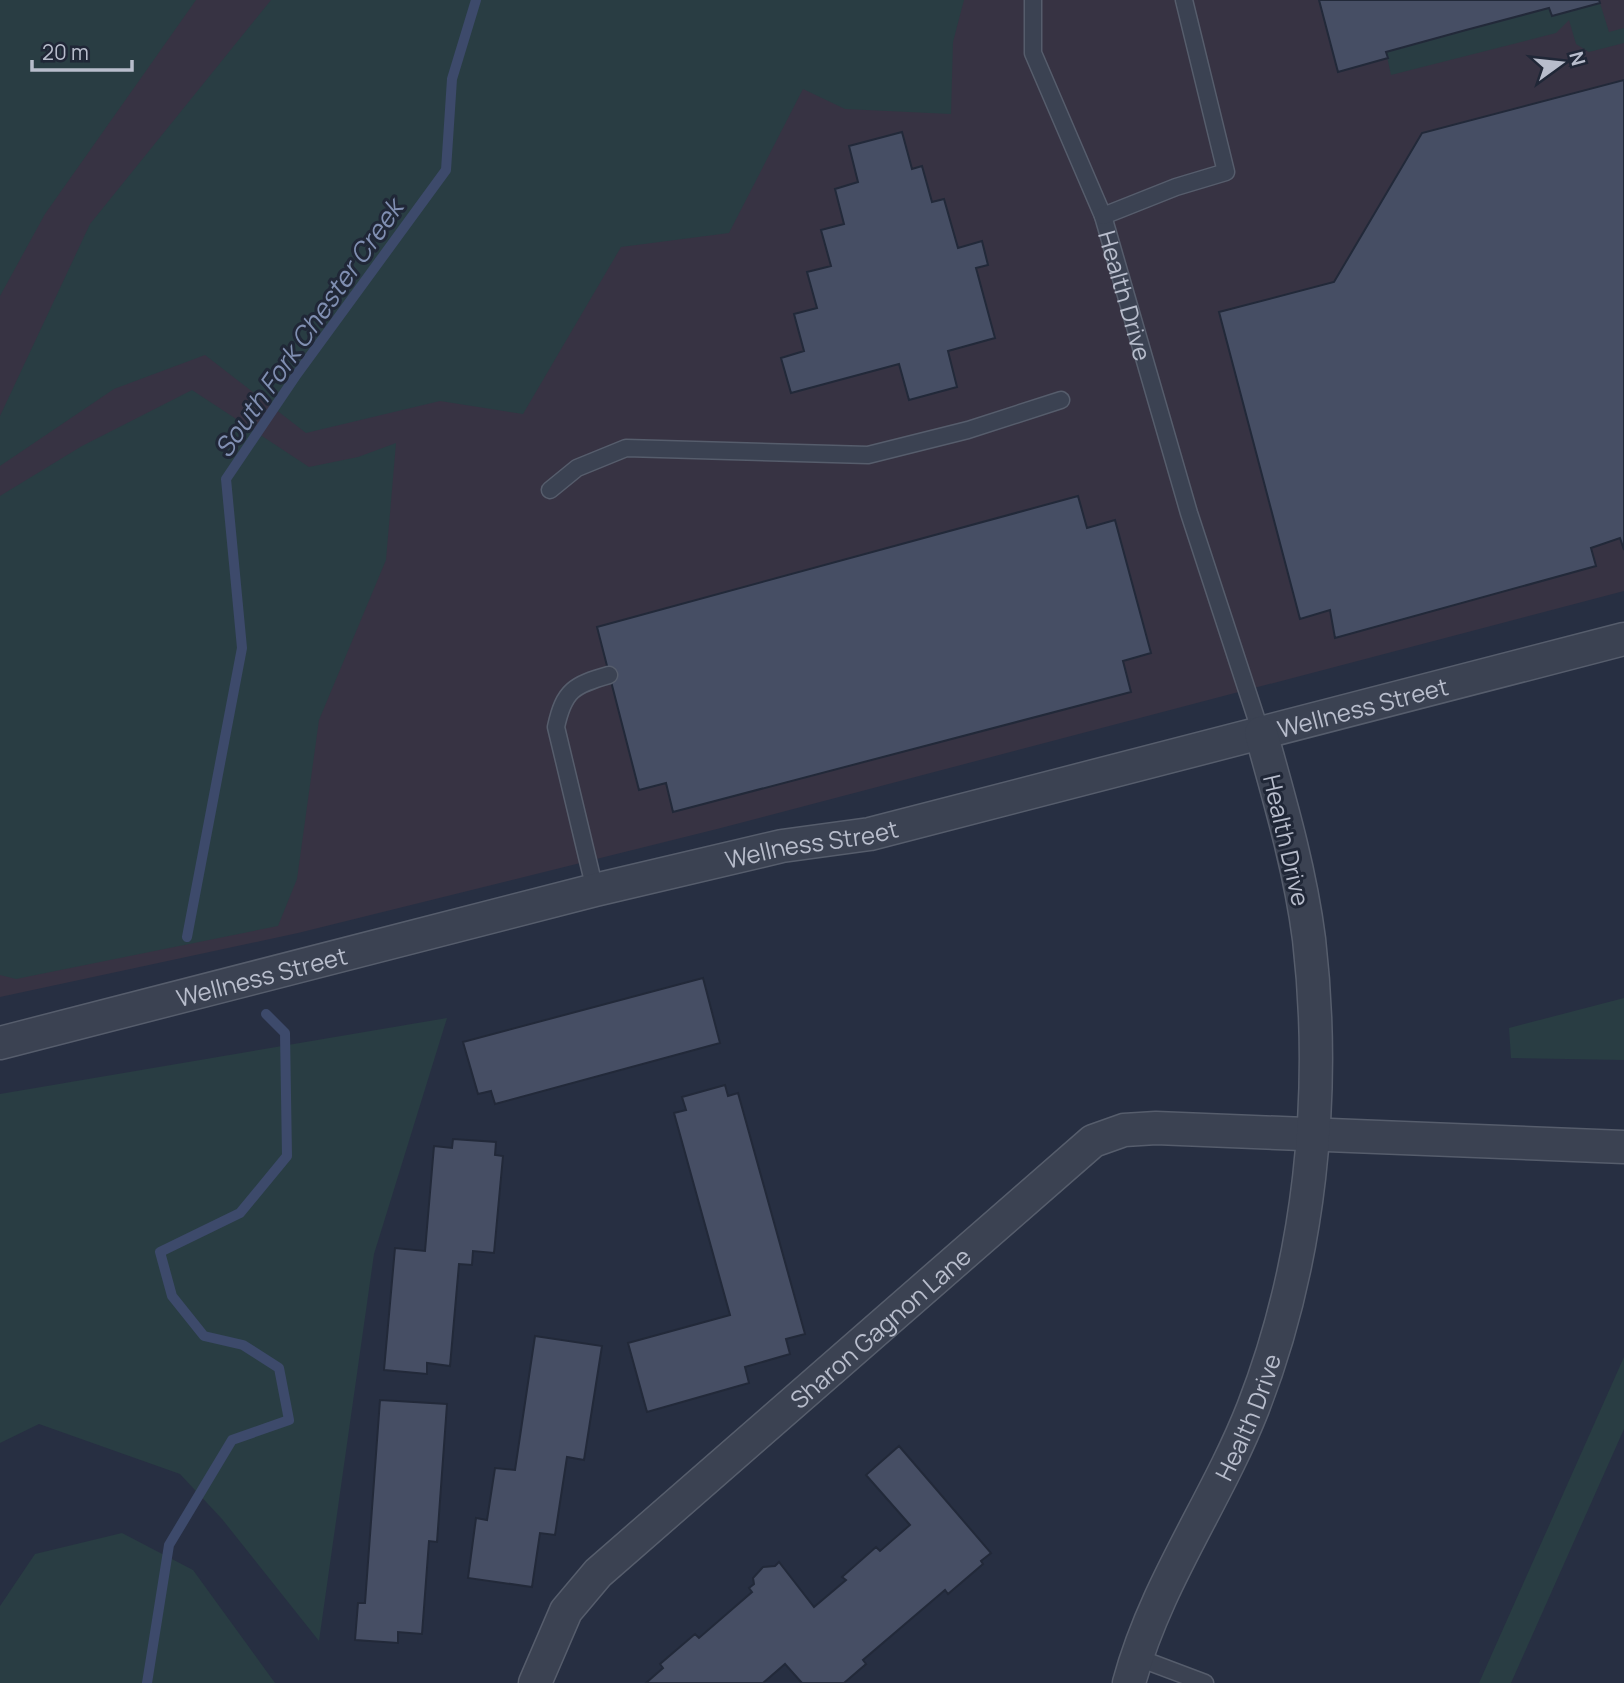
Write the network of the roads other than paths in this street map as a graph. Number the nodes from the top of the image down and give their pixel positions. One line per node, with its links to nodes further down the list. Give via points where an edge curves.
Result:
1 (1033, 0): 3 (lane, Health Drive, via 1033,53)
2 (1184, 0): 3 (lane, via 1226,172)
3 (1103, 216): 8 (lane, Health Drive, via 1189,513)
4 (1061, 400): 5 (lane, via 868,455 626,448 576,468)
5 (550, 490)
6 (1624, 639): 8 (street, Wellness Street)
7 (609, 675): 9 (lane, via 571,690 561,703 556,727)
8 (1261, 733): 9 (street, Wellness Street, via 870,834 782,846); 11 (street, Health Drive, via 1292,845 1309,939 1317,1050)
9 (596, 890): 10 (street, Wellness Street)
10 (0, 1043)
11 (1312, 1134): 12 (street, Sharon Gagnon Lane); 13 (street, Health Drive, via 1305,1207 1289,1292 1252,1409 1160,1597); 14 (street, Sharon Gagnon Lane, via 1156,1128 1124,1130 1093,1141 593,1578 556,1627)
12 (1624, 1147)
13 (1132, 1670): 15 (lane)
14 (535, 1683)
15 (1205, 1683)

